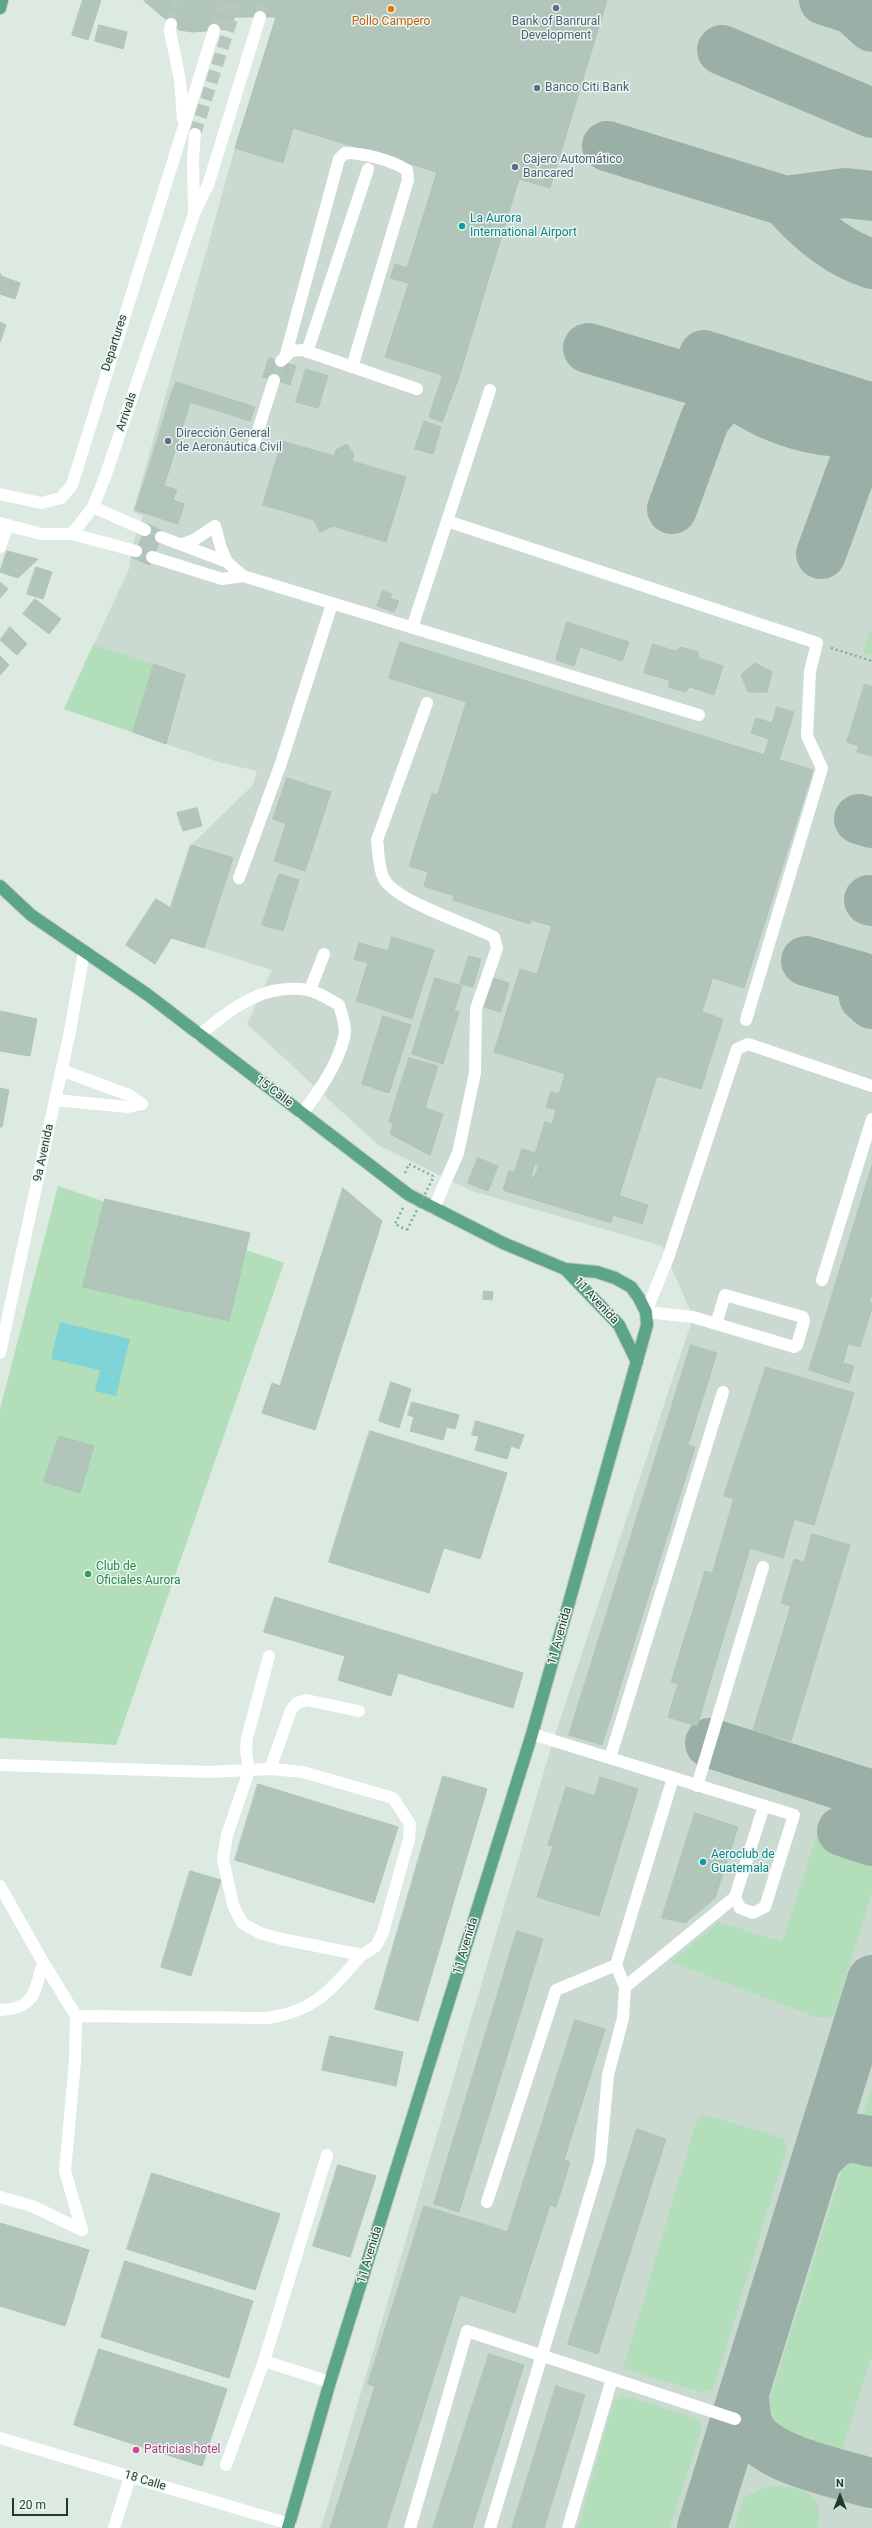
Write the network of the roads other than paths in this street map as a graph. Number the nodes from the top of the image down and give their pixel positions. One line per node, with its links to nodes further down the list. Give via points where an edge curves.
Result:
1 (2, 0): 2 (main road)
2 (0, 8)
3 (260, 17): 9 (street, via 208,185)
4 (171, 24): 6 (street, via 170,31 180,80)
5 (214, 30): 6 (street, Departures)
6 (182, 130): 16 (street, Departures, via 72,485 61,498 41,503)
7 (195, 134): 9 (street, via 192,158)
8 (368, 169): 10 (street)
9 (194, 214): 17 (street, Arrivals, via 105,478)
10 (307, 352): 11 (street); 11 (street, via 296,349 284,358 339,159 345,153 353,153 398,164 407,170 408,180)
11 (352, 367): 13 (street)
12 (274, 380): 15 (street)
13 (417, 389)
14 (490, 390): 18 (street)
15 (254, 443)
16 (0, 494)
17 (93, 506): 20 (street); 21 (street, Arrivals)
18 (447, 521): 30 (street); 38 (street, via 817,643 810,671 806,736 822,768)
19 (4, 524): 21 (street, via 41,534); 24 (street)
20 (145, 530)
21 (72, 534): 25 (street)
22 (162, 536): 23 (street)
23 (183, 544): 27 (street); 27 (street, via 215,526)
24 (0, 547)
25 (136, 551)
26 (152, 557): 28 (street, via 222,579)
27 (227, 562): 28 (street)
28 (243, 576): 29 (street)
29 (332, 604): 30 (street); 33 (street, via 281,763)
30 (412, 628): 32 (street)
31 (427, 703): 45 (street, via 378,840 384,879 396,893 494,937 497,948 476,1009 475,1073 458,1153)
32 (699, 715)
33 (239, 878)
34 (0, 886): 35 (main road, 15 Calle, via 31,915)
35 (84, 952): 39 (main road, 15 Calle, via 148,995); 40 (street, 9a Avenida)
36 (324, 954): 37 (street)
37 (310, 990): 39 (street, via 274,991 251,997); 43 (street, via 339,1005 344,1021 344,1037 329,1074)
38 (746, 1020)
39 (199, 1035): 43 (main road, 15 Calle)
40 (62, 1070): 42 (street, 9a Avenida); 42 (street, via 129,1095 142,1104 128,1107)
41 (872, 1086): 48 (street, via 748,1044 737,1048 668,1258)
42 (55, 1100): 50 (street, 9a Avenida)
43 (302, 1114): 45 (main road, 15 Calle, via 398,1187)
44 (872, 1119): 47 (street)
45 (434, 1208): 46 (main road, 15 Calle, via 503,1243)
46 (565, 1269): 48 (main road, 11 Avenida, via 597,1272 615,1278 631,1287); 51 (main road, 11 Avenida, via 618,1325)
47 (822, 1280)
48 (646, 1312): 49 (street, via 693,1317); 51 (main road, 11 Avenida, via 647,1325)
49 (716, 1324): 49 (street, via 794,1347 798,1345 804,1321 803,1317 726,1295)
50 (0, 1353)
51 (637, 1362): 56 (main road, 11 Avenida)
52 (723, 1392): 57 (street)
53 (763, 1567): 62 (street)
54 (269, 1656): 60 (street, via 247,1738)
55 (359, 1711): 59 (street, via 306,1700 297,1702 291,1710)
56 (532, 1734): 57 (street); 78 (main road, 11 Avenida)
57 (610, 1758): 61 (street)
58 (0, 1765): 60 (street)
59 (270, 1769): 60 (street); 66 (street, via 303,1772 394,1798 410,1824 409,1839 383,1932 376,1946)
60 (249, 1771): 66 (street, via 227,1835 223,1859 233,1905 242,1923 260,1933 278,1938)
61 (673, 1778): 62 (street); 68 (street)
62 (697, 1786): 63 (street)
63 (764, 1806): 65 (street); 65 (street, via 794,1815 765,1907 754,1913 740,1908)
64 (0, 1886): 67 (street)
65 (735, 1897): 69 (street)
66 (362, 1955): 71 (street, via 325,1996 306,2008 283,2016)
67 (43, 1962): 70 (street, via 30,2000 23,2007); 71 (street)
68 (616, 1965): 69 (street); 74 (street, via 556,1990)
69 (625, 1987): 75 (street, via 623,2018 608,2075 600,2162)
70 (0, 2010)
71 (76, 2016): 73 (street, via 76,2056 65,2171 82,2230 32,2206)
72 (327, 2155): 76 (street)
73 (0, 2197)
74 (487, 2202)
75 (542, 2355): 77 (street); 85 (street, via 467,2330); 86 (street)
76 (264, 2360): 78 (street); 81 (street)
77 (612, 2379): 79 (street); 87 (street)
78 (330, 2382): 83 (main road, 11 Avenida)
79 (735, 2419)
80 (0, 2438): 82 (street, 18 Calle)
81 (226, 2465)
82 (130, 2477): 83 (street, 18 Calle); 84 (street)
83 (289, 2526)
84 (114, 2528)
85 (410, 2528)
86 (490, 2528)
87 (568, 2528)

